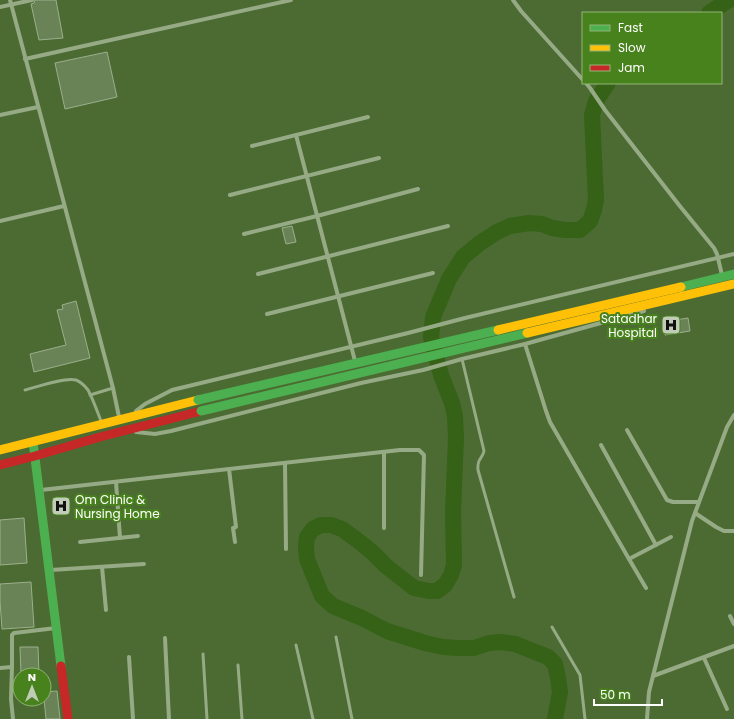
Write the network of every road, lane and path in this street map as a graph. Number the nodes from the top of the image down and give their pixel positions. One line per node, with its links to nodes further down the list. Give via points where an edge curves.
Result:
1 (10, 0): 5 (street)
2 (32, 0): 5 (street)
3 (291, 0): 7 (street)
4 (513, 0): 8 (street)
5 (11, 5): 6 (street); 7 (street)
6 (0, 7)
7 (25, 59): 10 (street)
8 (582, 79)
9 (587, 84): 26 (street, via 714,248)
10 (38, 107): 11 (street); 19 (street)
11 (0, 115)
12 (368, 117): 13 (street)
13 (296, 135): 14 (street); 16 (street)
14 (252, 146)
15 (379, 158): 16 (street)
16 (307, 176): 18 (street); 20 (street)
17 (418, 189): 20 (street)
18 (230, 196)
19 (64, 206): 21 (street); 41 (street)
20 (317, 216): 23 (street); 25 (street)
21 (0, 221)
22 (448, 226): 25 (street)
23 (244, 234)
24 (734, 254): 26 (street)
25 (328, 257): 28 (street); 33 (street)
26 (718, 258): 32 (street); 38 (street)
27 (433, 273): 33 (street)
28 (258, 274)
29 (734, 274): 45 (main road, bridge)
30 (734, 284): 49 (main road, bridge, via 201,411)
31 (734, 287): 32 (street)
32 (725, 289): 34 (street)
33 (338, 296): 36 (street); 38 (street)
34 (671, 304)
35 (648, 310): 37 (street)
36 (267, 314)
37 (525, 344): 39 (street); 71 (street, via 550,422)
38 (351, 347): 40 (street); 45 (street, via 172,390 145,404)
39 (461, 359): 40 (street); 77 (lane, via 484,451 478,460 478,470)
40 (361, 383): 49 (street, via 171,431 155,434)
41 (113, 388): 43 (lane); 46 (street)
42 (25, 390): 43 (lane, via 71,379 82,383)
43 (90, 395): 47 (lane)
44 (734, 415): 60 (street, via 727,427)
45 (130, 417): 46 (main road)
46 (120, 420): 47 (main road)
47 (102, 424): 50 (main road)
48 (626, 430): 60 (street, via 666,500)
49 (124, 432): 54 (main road)
50 (33, 442): 52 (main road); 54 (main road)
51 (601, 445): 69 (street)
52 (0, 450)
53 (384, 452): 55 (street); 62 (street); 75 (street, via 419,450 424,455)
54 (35, 456): 56 (main road); 59 (main road)
55 (285, 463): 57 (street); 70 (street)
56 (0, 465)
57 (229, 469): 58 (street); 68 (street, via 236,527 233,528)
58 (116, 482): 59 (street); 66 (street)
59 (38, 491): 74 (main road)
60 (699, 502): 61 (street)
61 (695, 513): 63 (street, via 724,531); 94 (street)
62 (384, 528)
63 (734, 531)
64 (138, 536): 66 (street)
65 (671, 537): 69 (street)
66 (120, 538): 67 (street)
67 (80, 542)
68 (234, 542)
69 (656, 545): 71 (street)
70 (286, 549)
71 (629, 559): 76 (street)
72 (144, 564): 73 (street)
73 (102, 567): 74 (street); 78 (street)
74 (49, 570): 82 (main road)
75 (421, 576)
76 (646, 588)
77 (514, 597)
78 (106, 610)
79 (730, 616): 80 (street)
80 (734, 624)
81 (552, 626): 104 (lane, via 580,675)
82 (56, 628): 91 (street, via 13,634); 97 (main road)
83 (336, 637): 103 (lane)
84 (165, 638): 99 (street)
85 (296, 645): 102 (lane)
86 (734, 646): 89 (street)
87 (203, 654): 100 (lane)
88 (128, 657): 98 (street)
89 (704, 658): 94 (street); 95 (street)
90 (238, 665): 101 (lane)
91 (12, 667)
92 (0, 668): 93 (street)
93 (12, 668): 96 (street)
94 (652, 676): 105 (street)
95 (727, 709)
96 (13, 719)
97 (68, 719)
98 (133, 719)
99 (169, 719)
100 (206, 719)
101 (242, 719)
102 (313, 719)
103 (352, 719)
104 (585, 719)
105 (647, 719)

